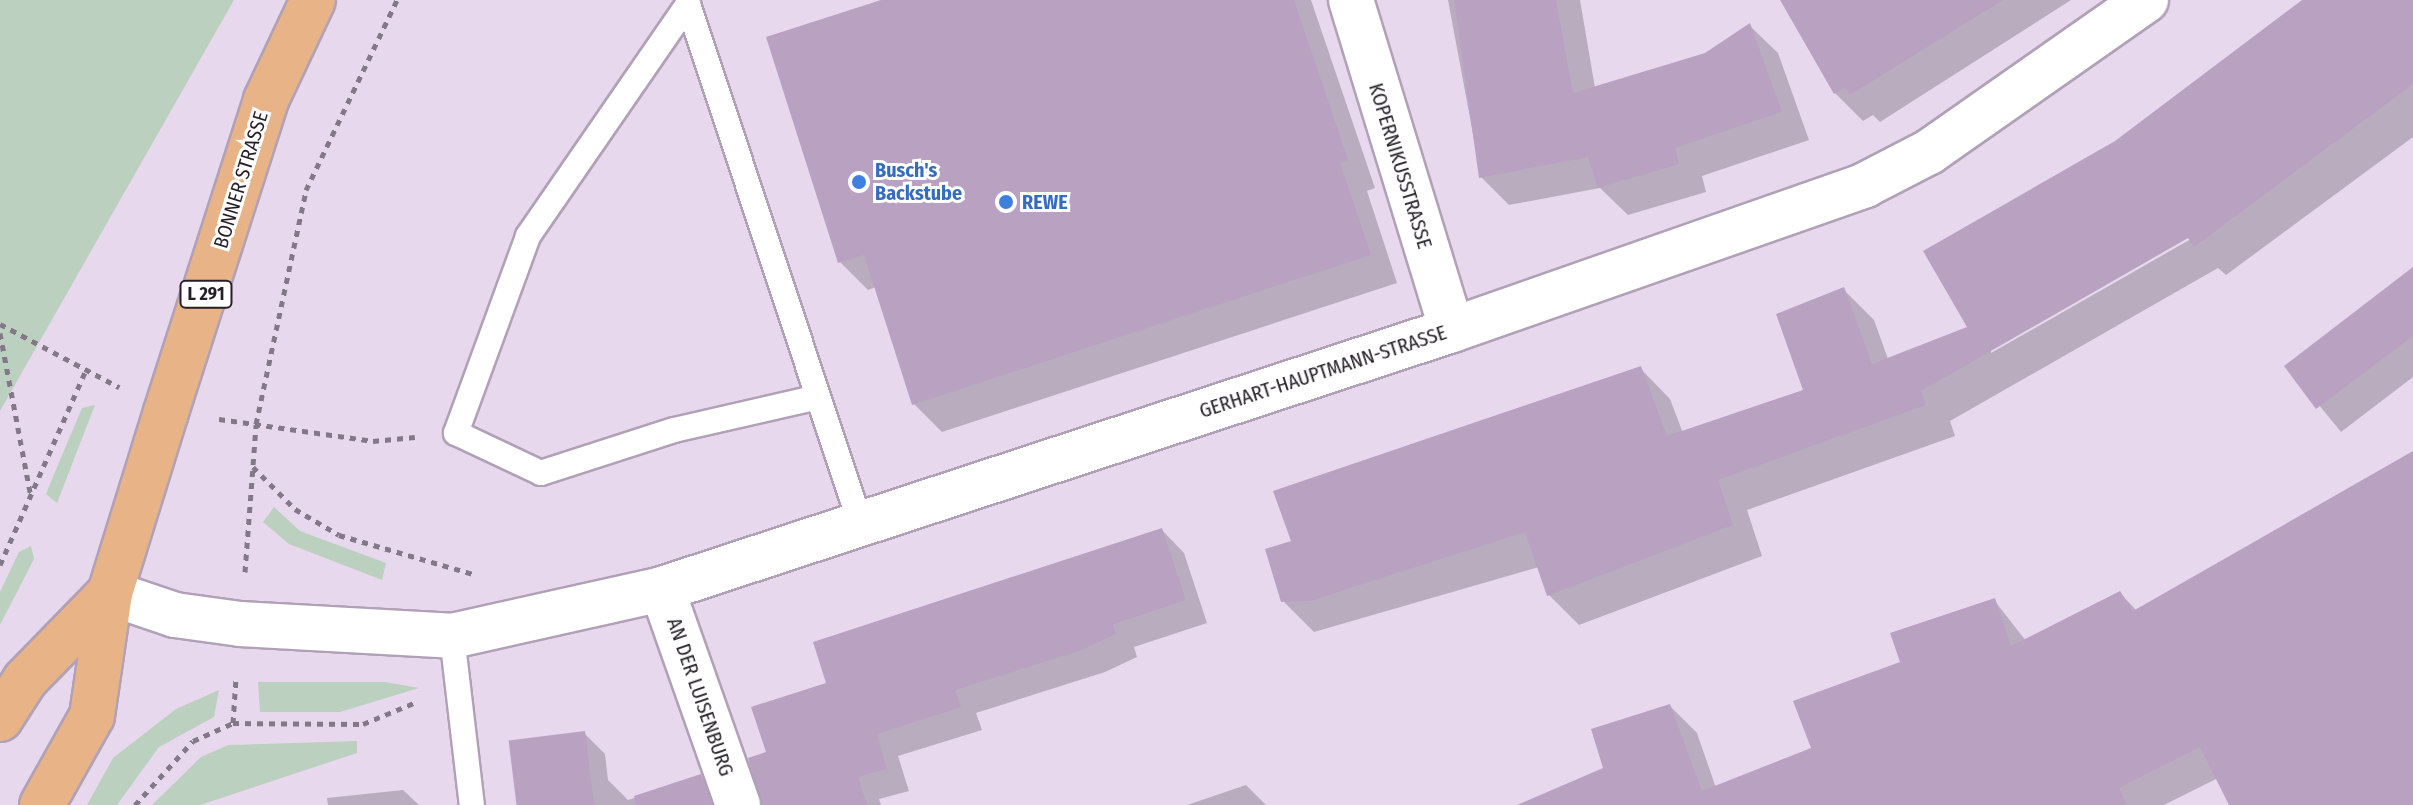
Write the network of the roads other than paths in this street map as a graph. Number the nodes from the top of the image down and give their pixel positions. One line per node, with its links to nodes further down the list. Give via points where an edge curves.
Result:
1 (313, 0): 8 (main road, BONNER STRASSE / L 291, via 266,100)
2 (1351, 0): 4 (street, KOPERNIKUSSTRASSE)
3 (2146, 0): 4 (street, GERHART-HAUPTMANN-STRASSE, via 1929,152 1865,185)
4 (1452, 330): 6 (street, GERHART-HAUPTMANN-STRASSE)
5 (814, 398): 5 (lane, via 688,4 528,236 456,433 541,473 674,430); 6 (lane)
6 (860, 523): 7 (street, GERHART-HAUPTMANN-STRASSE)
7 (662, 589): 9 (street, GERHART-HAUPTMANN-STRASSE); 13 (street, AN DER LUISENBURG)
8 (110, 593): 9 (street, GERHART-HAUPTMANN-STRASSE, via 175,615 240,624); 10 (main road, BONNER STRASSE / L 291, via 25,680); 11 (main road, BONNER STRASSE / L 291, via 92,716)
9 (452, 636): 12 (lane)
10 (0, 719)
11 (42, 805)
12 (472, 805)
13 (738, 805)

